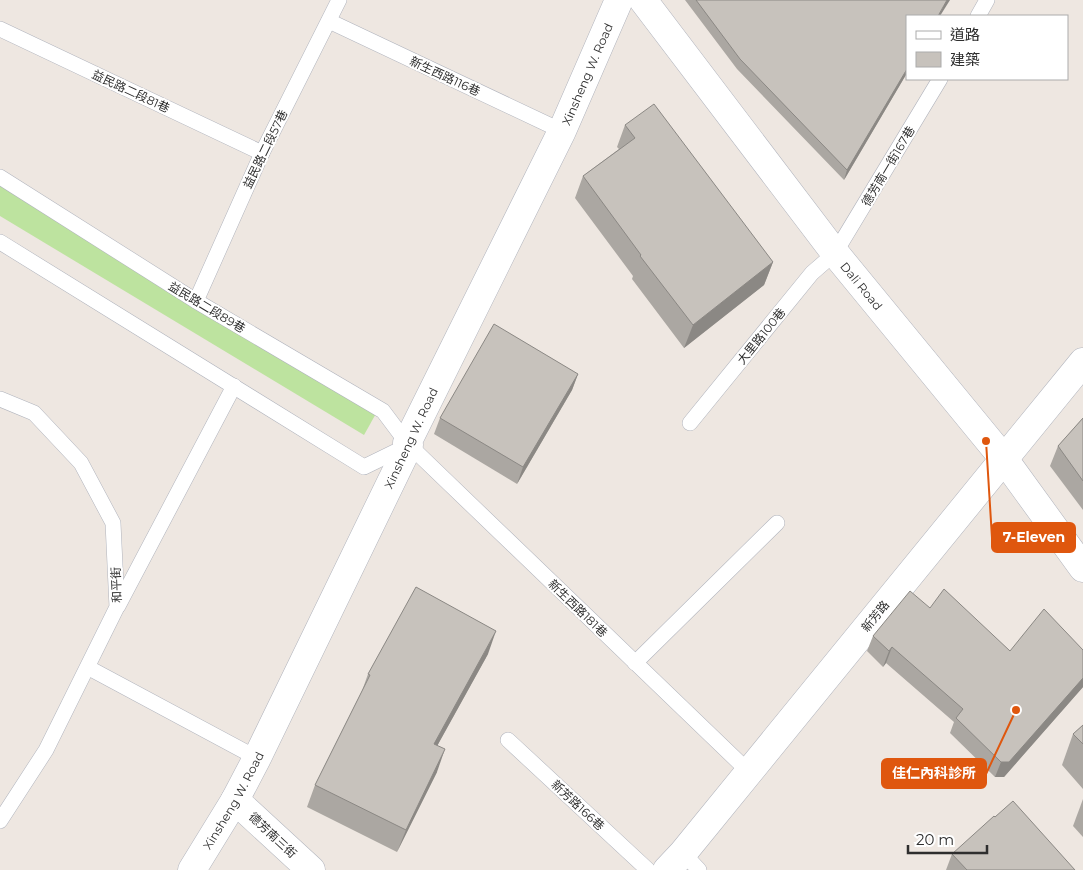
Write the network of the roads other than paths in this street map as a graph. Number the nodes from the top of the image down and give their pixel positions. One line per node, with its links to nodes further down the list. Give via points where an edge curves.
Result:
1 (339, 0): 6 (lane, 益民路二段57巷)
2 (619, 0): 9 (street, Xinsheng W. Road)
3 (643, 0): 13 (street, Dali Road)
4 (987, 0): 5 (lane)
5 (979, 15)
6 (329, 20): 9 (lane, 新生西路116巷); 10 (lane, 益民路二段57巷)
7 (0, 30): 10 (lane, 益民路二段81巷)
8 (939, 80): 13 (lane, 德芳南一街167巷)
9 (562, 131): 19 (street, Xinsheng W. Road)
10 (262, 153): 14 (lane, 益民路二段57巷)
11 (0, 177): 14 (lane, 益民路二段89巷)
12 (0, 242): 16 (lane)
13 (836, 253): 18 (lane, 大里路100巷, via 812,272); 20 (street, Dali Road)
14 (196, 300): 19 (lane, 益民路二段89巷, via 383,410)
15 (1083, 362): 20 (street, 新芳路)
16 (234, 386): 19 (lane, via 364,467); 23 (lane)
17 (0, 399): 23 (lane, 和平街, via 34,413 81,463 114,523)
18 (690, 423)
19 (408, 444): 24 (lane, 新生西路181巷); 27 (street, Xinsheng W. Road)
20 (1004, 459): 22 (street, Dali Road); 28 (street, 新芳路)
21 (777, 523): 24 (lane)
22 (1083, 568)
23 (117, 607): 25 (lane, 和平街)
24 (636, 663): 28 (lane, 新生西路181巷)
25 (88, 668): 27 (lane); 30 (lane, 和平街, via 46,750)
26 (508, 740): 34 (lane, 新芳路166巷)
27 (257, 758): 29 (street, Xinsheng W. Road)
28 (748, 771): 31 (street, 新芳路)
29 (235, 800): 32 (street, Xinsheng W. Road); 33 (street, 德芳南三街)
30 (0, 821)
31 (683, 864)
32 (192, 870)
33 (311, 870)
34 (648, 870)

